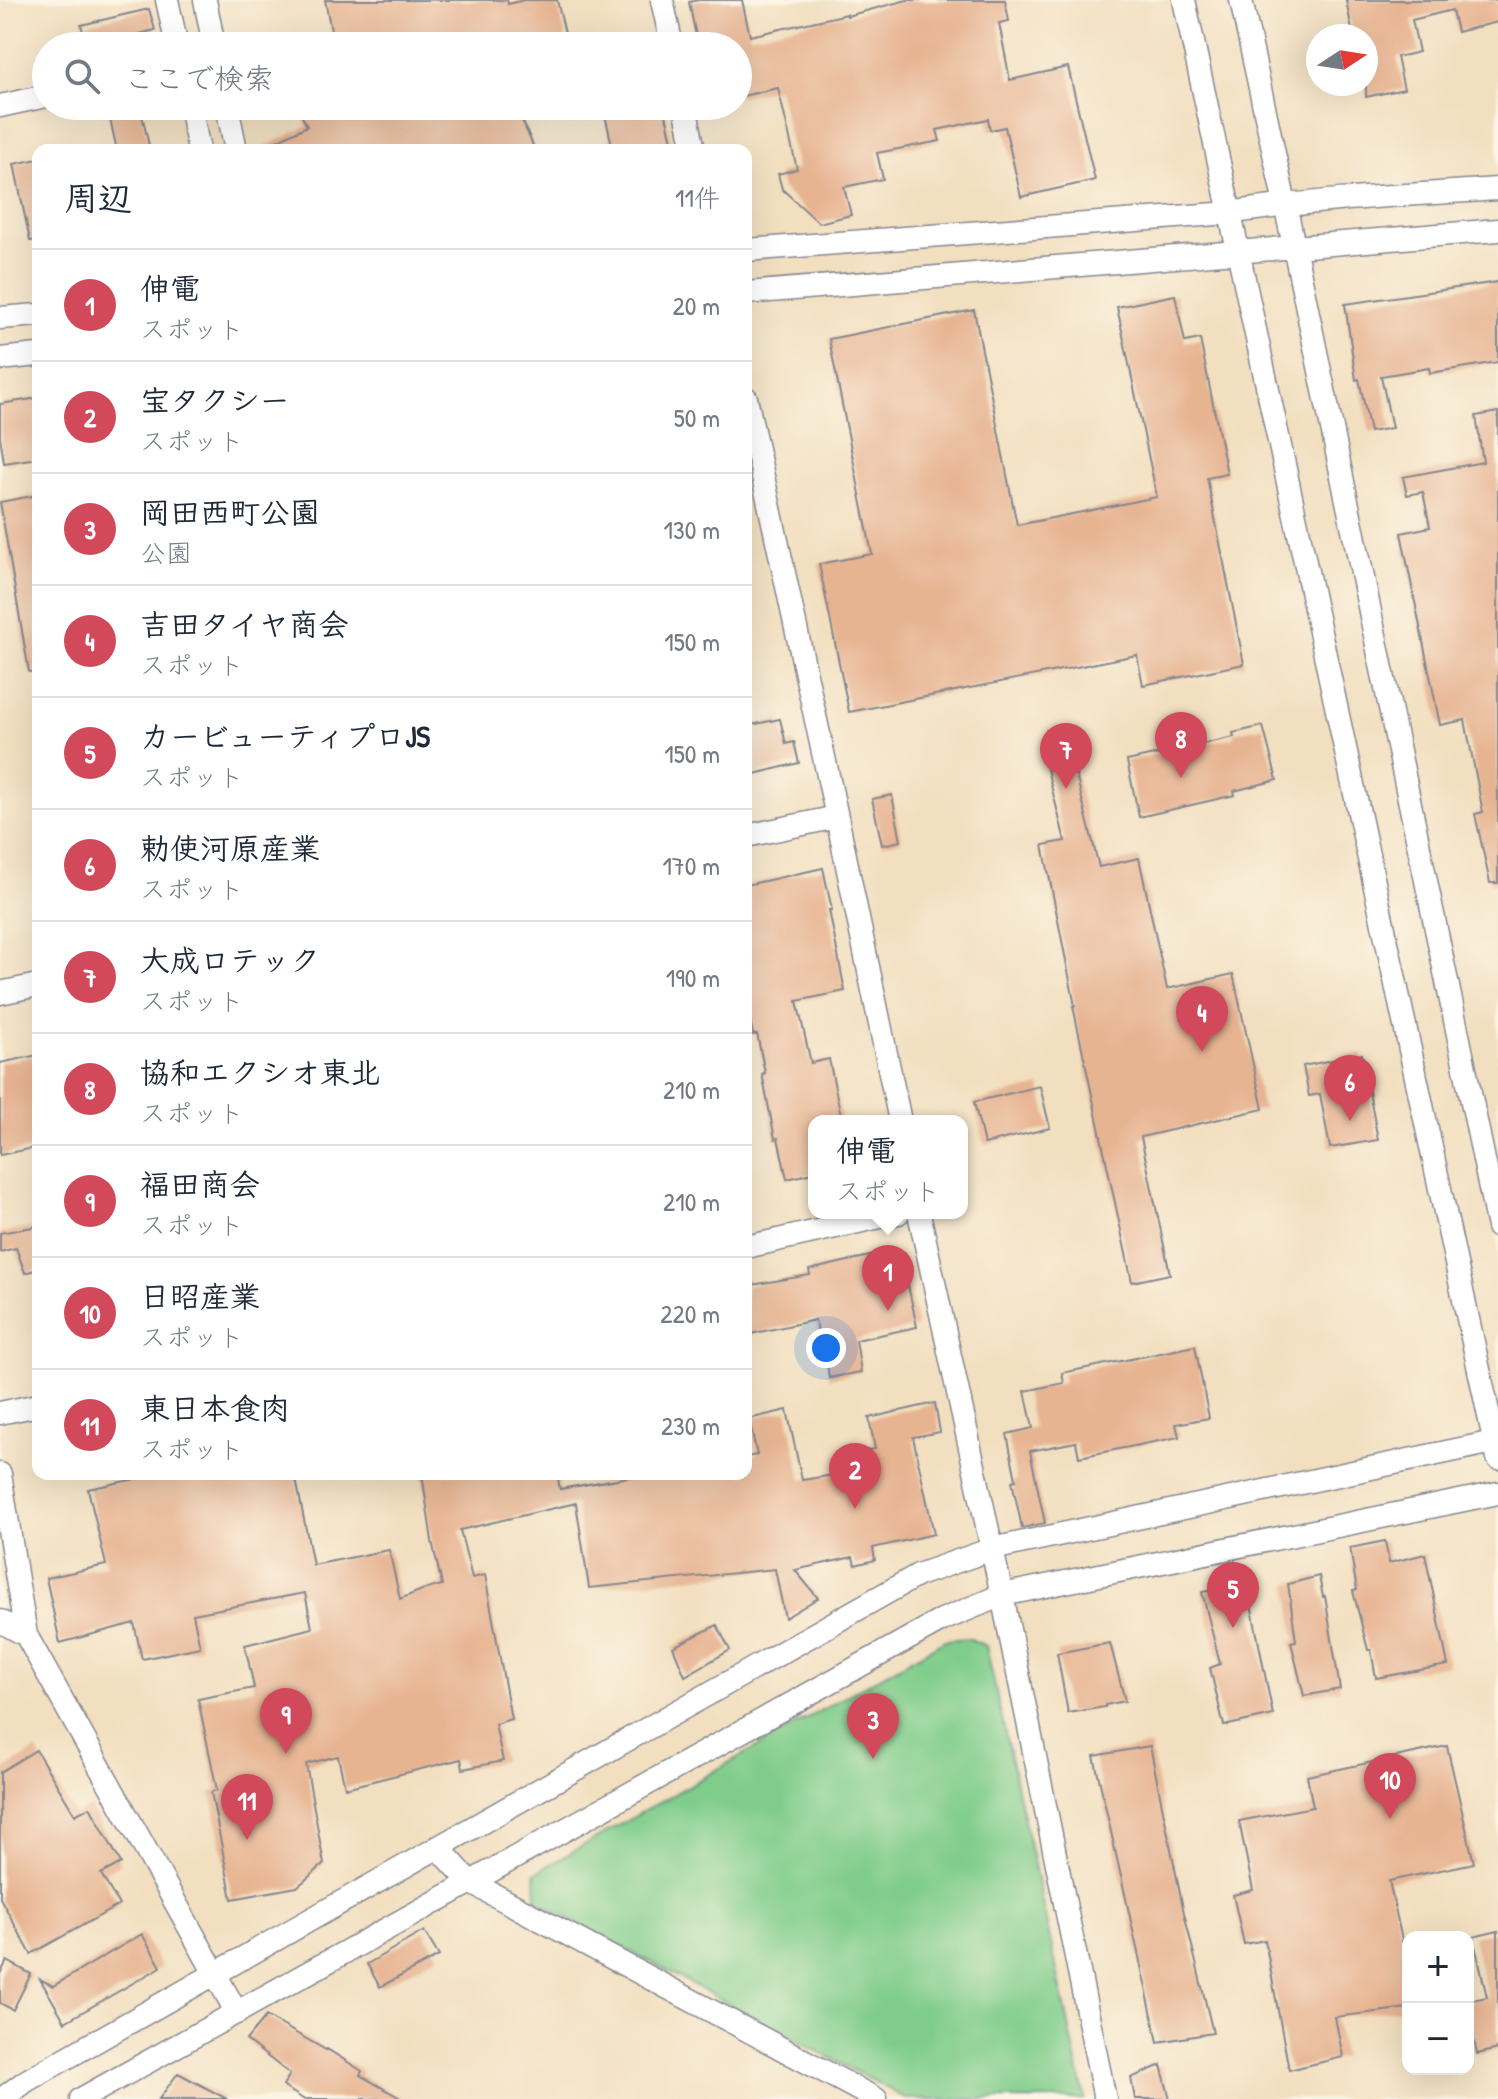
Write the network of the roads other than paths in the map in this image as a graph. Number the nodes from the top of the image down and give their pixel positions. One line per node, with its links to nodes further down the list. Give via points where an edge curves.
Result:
1 (167, 0): 6 (street)
2 (205, 0): 7 (street)
3 (662, 0): 8 (street)
4 (1184, 0): 19 (street)
5 (1241, 0): 18 (street)
6 (174, 32)
7 (211, 32)
8 (669, 32)
9 (32, 99): 10 (street)
10 (0, 106)
11 (193, 120): 14 (street)
12 (230, 120): 15 (street)
13 (688, 120): 16 (street)
14 (198, 144)
15 (235, 144)
16 (693, 144)
17 (1498, 189): 18 (street)
18 (1286, 204): 19 (street); 21 (street)
19 (1229, 213): 22 (street); 23 (street)
20 (1498, 230): 21 (street)
21 (1294, 246): 23 (street); 37 (street)
22 (752, 250)
23 (1238, 253): 24 (street); 41 (street)
24 (752, 293)
25 (32, 315): 26 (street)
26 (0, 318)
27 (32, 356): 28 (street)
28 (0, 359)
29 (752, 426): 30 (street)
30 (837, 817): 31 (street); 34 (street)
31 (752, 835)
32 (32, 986): 33 (street)
33 (0, 993)
34 (899, 1115)
35 (871, 1219): 38 (street)
36 (920, 1219): 44 (street)
37 (1498, 1227)
38 (752, 1246)
39 (32, 1406): 40 (street)
40 (0, 1413)
41 (1497, 1447): 44 (street)
42 (0, 1474): 47 (street)
43 (1498, 1493): 45 (street)
44 (992, 1549): 45 (street); 48 (street, via 918,1575)
45 (1002, 1595): 49 (street, via 942,1620); 55 (street)
46 (0, 1621): 47 (street)
47 (26, 1635): 50 (street)
48 (438, 1847): 49 (street); 50 (street)
49 (470, 1882): 51 (street); 54 (street)
50 (214, 1973): 51 (street); 52 (street)
51 (237, 2013): 53 (street)
52 (2, 2099)
53 (81, 2099)
54 (876, 2099)
55 (1105, 2099)

